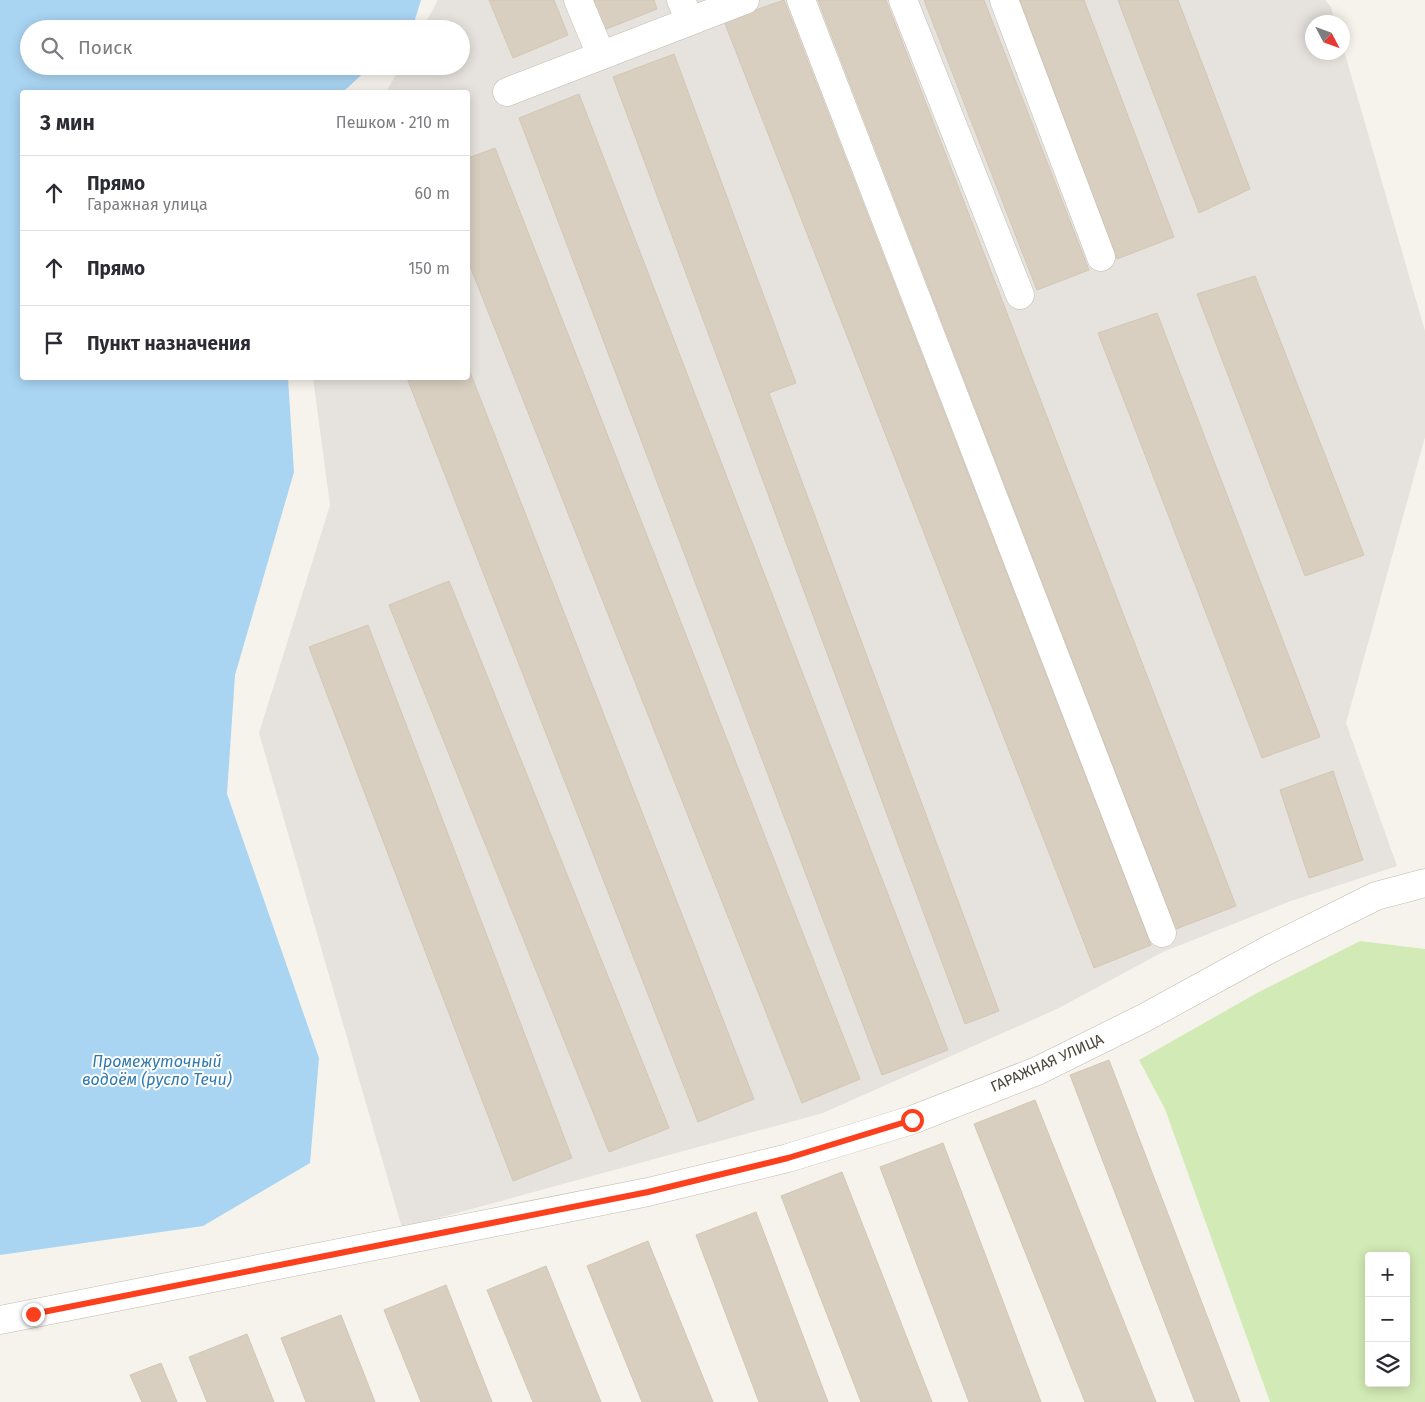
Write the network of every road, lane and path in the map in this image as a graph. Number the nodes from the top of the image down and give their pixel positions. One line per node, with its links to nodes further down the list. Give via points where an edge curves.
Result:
1 (578, 0): 7 (street)
2 (745, 0): 6 (street)
3 (800, 0): 12 (street)
4 (904, 0): 10 (street)
5 (1004, 0): 9 (street)
6 (686, 11): 7 (street)
7 (601, 56): 8 (street)
8 (507, 92)
9 (1101, 257)
10 (1020, 294)
11 (1425, 883): 13 (street, ГАРАЖНАЯ УЛИЦА, via 1376,896 1036,1071 902,1123 788,1158 648,1192)
12 (1162, 933)
13 (0, 1320)

